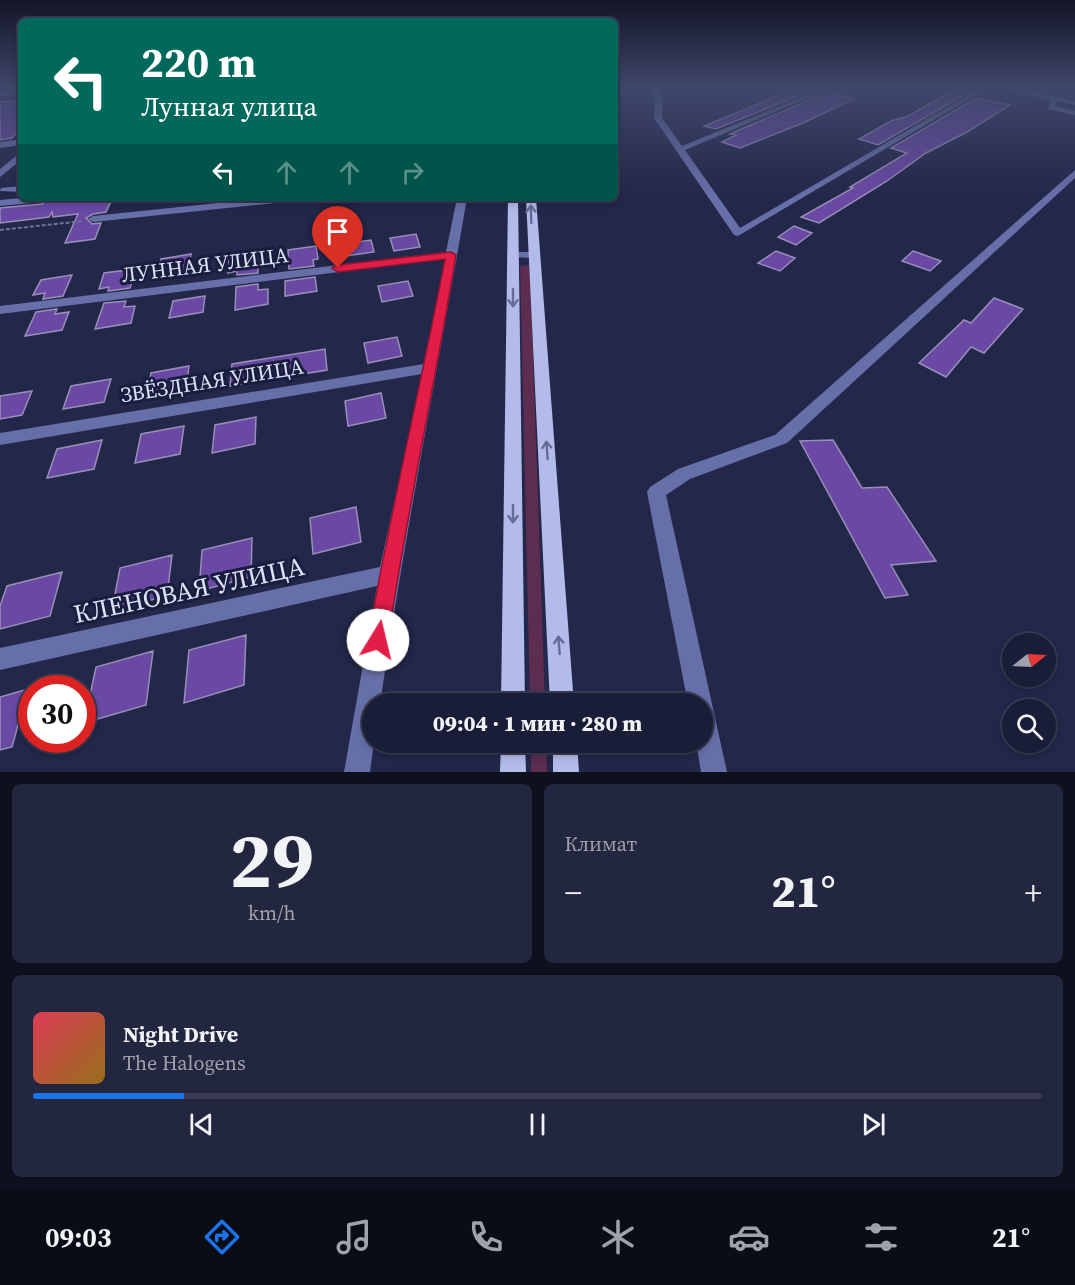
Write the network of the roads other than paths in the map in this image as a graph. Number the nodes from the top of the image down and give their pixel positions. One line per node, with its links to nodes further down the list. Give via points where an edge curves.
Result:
1 (662, 124): 8 (street)
2 (742, 124): 8 (street)
3 (924, 124): 8 (street, via 738,234)
4 (18, 135): 5 (street)
5 (0, 137)
6 (18, 142): 7 (street)
7 (0, 145)
8 (681, 149)
9 (18, 158): 11 (street)
10 (1075, 173): 33 (street, via 780,438 684,474 656,492)
11 (0, 174)
12 (18, 189): 13 (street)
13 (4, 190)
14 (18, 201): 20 (street)
15 (47, 201): 21 (street)
16 (265, 201): 22 (street)
17 (461, 201): 23 (street)
18 (513, 201): 24 (main road)
19 (531, 201): 25 (main road, one-way to 19)
20 (0, 203)
21 (40, 210)
22 (93, 219)
23 (451, 255): 26 (street, ЛУННАЯ УЛИЦА); 27 (street)
24 (513, 255): 25 (street); 31 (main road, one-way to 31)
25 (533, 255): 32 (main road, one-way to 25)
26 (0, 310)
27 (431, 368): 28 (street, ЗВЁЗДНАЯ УЛИЦА); 29 (street)
28 (0, 439)
29 (389, 574): 30 (street, КЛЕНОВАЯ УЛИЦА); 37 (street)
30 (0, 659)
31 (513, 693)
32 (561, 693)
33 (698, 693)
34 (513, 753): 38 (main road)
35 (565, 753): 39 (main road)
36 (710, 753): 40 (street)
37 (357, 772)
38 (513, 772)
39 (566, 772)
40 (714, 772)

